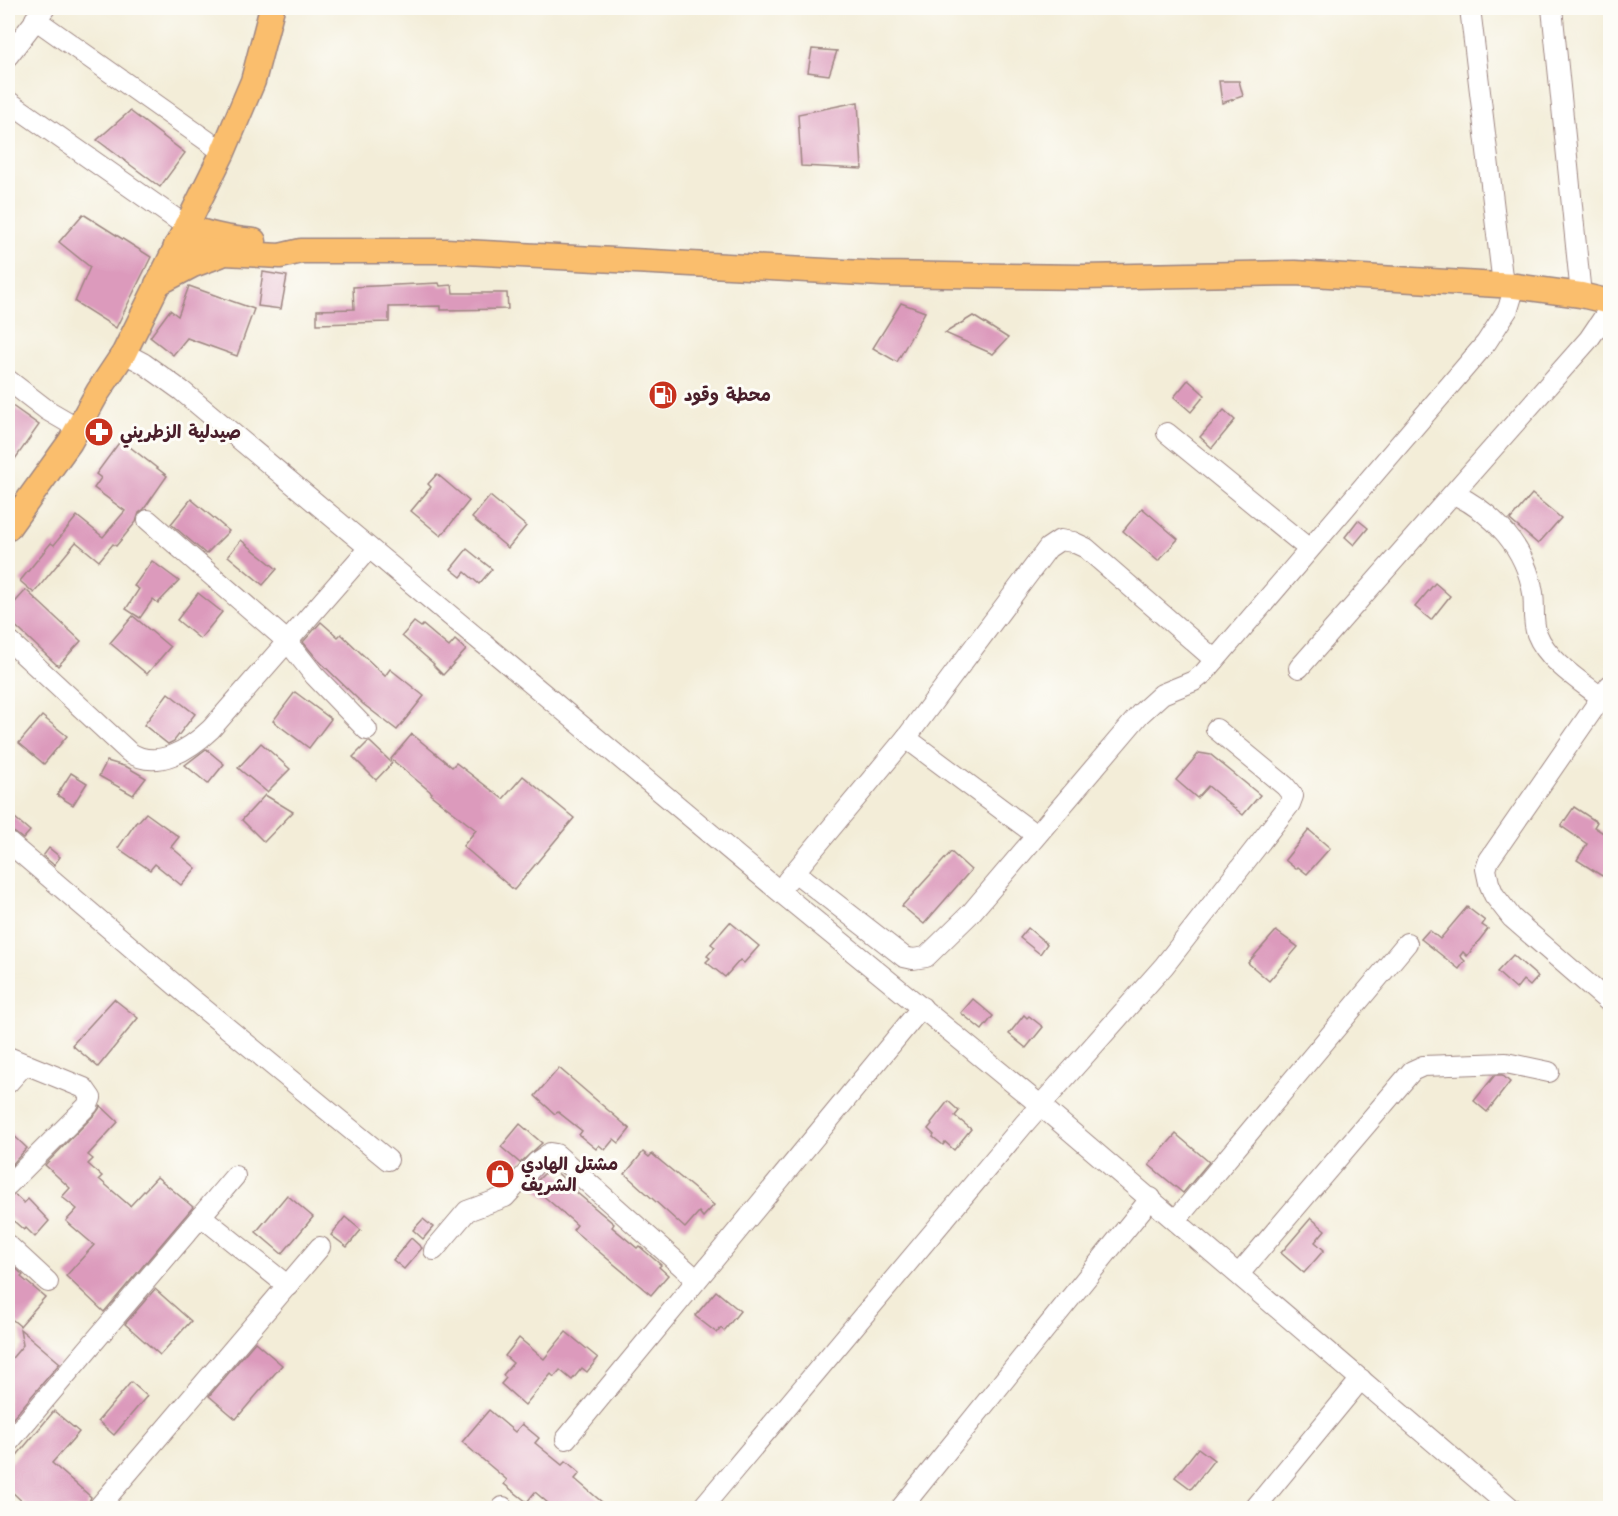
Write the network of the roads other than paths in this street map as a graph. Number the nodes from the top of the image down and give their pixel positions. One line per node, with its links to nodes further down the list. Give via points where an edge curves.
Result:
1 (272, 8): 7 (main road, via 253,81)
2 (1470, 8): 12 (street)
3 (1552, 8): 13 (street)
4 (40, 13): 5 (street); 7 (street)
5 (8, 56)
6 (8, 101): 9 (street)
7 (223, 152): 8 (main road)
8 (208, 183): 9 (main road); 10 (main road, via 215,222)
9 (181, 236): 10 (main road); 11 (main road)
10 (231, 246): 11 (main road); 12 (main road, via 280,256 301,251 446,251 882,274 1083,277 1294,273)
11 (158, 284): 16 (main road)
12 (1509, 286): 13 (main road); 25 (street, via 1508,309 1486,343)
13 (1581, 295): 14 (main road)
14 (1611, 302)
15 (1611, 308): 21 (street)
16 (124, 352): 20 (main road); 24 (street, via 182,391)
17 (8, 380): 20 (street)
18 (8, 395): 20 (street)
19 (1167, 433): 25 (street)
20 (74, 435): 23 (main road)
21 (1454, 494): 29 (street); 30 (street, via 1493,520 1523,558 1530,575 1534,621 1542,643 1562,666)
22 (148, 520): 27 (street)
23 (8, 528)
24 (369, 548): 27 (street); 37 (street)
25 (1309, 549): 28 (street)
26 (8, 640): 27 (street, via 129,752 147,760 170,756 200,740)
27 (288, 642): 32 (street)
28 (1215, 660): 33 (street, via 1086,548 1060,540 1048,548); 34 (street, via 1194,681 1162,694 1140,714)
29 (1299, 668)
30 (1606, 692): 39 (street, via 1489,860 1486,876 1494,895 1512,918)
31 (1216, 729): 44 (street, via 1285,786 1292,801 1164,966)
32 (367, 730)
33 (906, 738): 34 (street); 36 (street)
34 (1036, 835): 36 (street, via 963,921 926,957 913,959 904,957)
35 (8, 842): 45 (street)
36 (795, 872): 37 (street)
37 (779, 891): 40 (street)
38 (1407, 943): 50 (street)
39 (1611, 1003)
40 (922, 1007): 44 (street); 55 (street)
41 (16, 1060): 43 (street); 47 (street, via 84,1088 90,1101)
42 (1548, 1072): 54 (street, via 1506,1063 1423,1066 1412,1071)
43 (8, 1083)
44 (1040, 1105): 48 (street); 62 (street)
45 (388, 1160)
46 (235, 1176): 49 (street)
47 (8, 1185)
48 (1151, 1198): 50 (street); 63 (street)
49 (201, 1216): 57 (street); 60 (street)
50 (1176, 1220): 54 (street)
51 (8, 1245): 56 (street)
52 (320, 1247): 57 (street)
53 (434, 1250): 55 (street, via 467,1211 505,1197 550,1153 556,1154)
54 (1239, 1274): 58 (street)
55 (696, 1279): 59 (street)
56 (48, 1282)
57 (288, 1286): 61 (street)
58 (1361, 1379): 64 (street); 65 (street)
59 (566, 1439)
60 (8, 1443)
61 (98, 1509)
62 (702, 1509)
63 (901, 1509)
64 (1255, 1509)
65 (1510, 1509)

